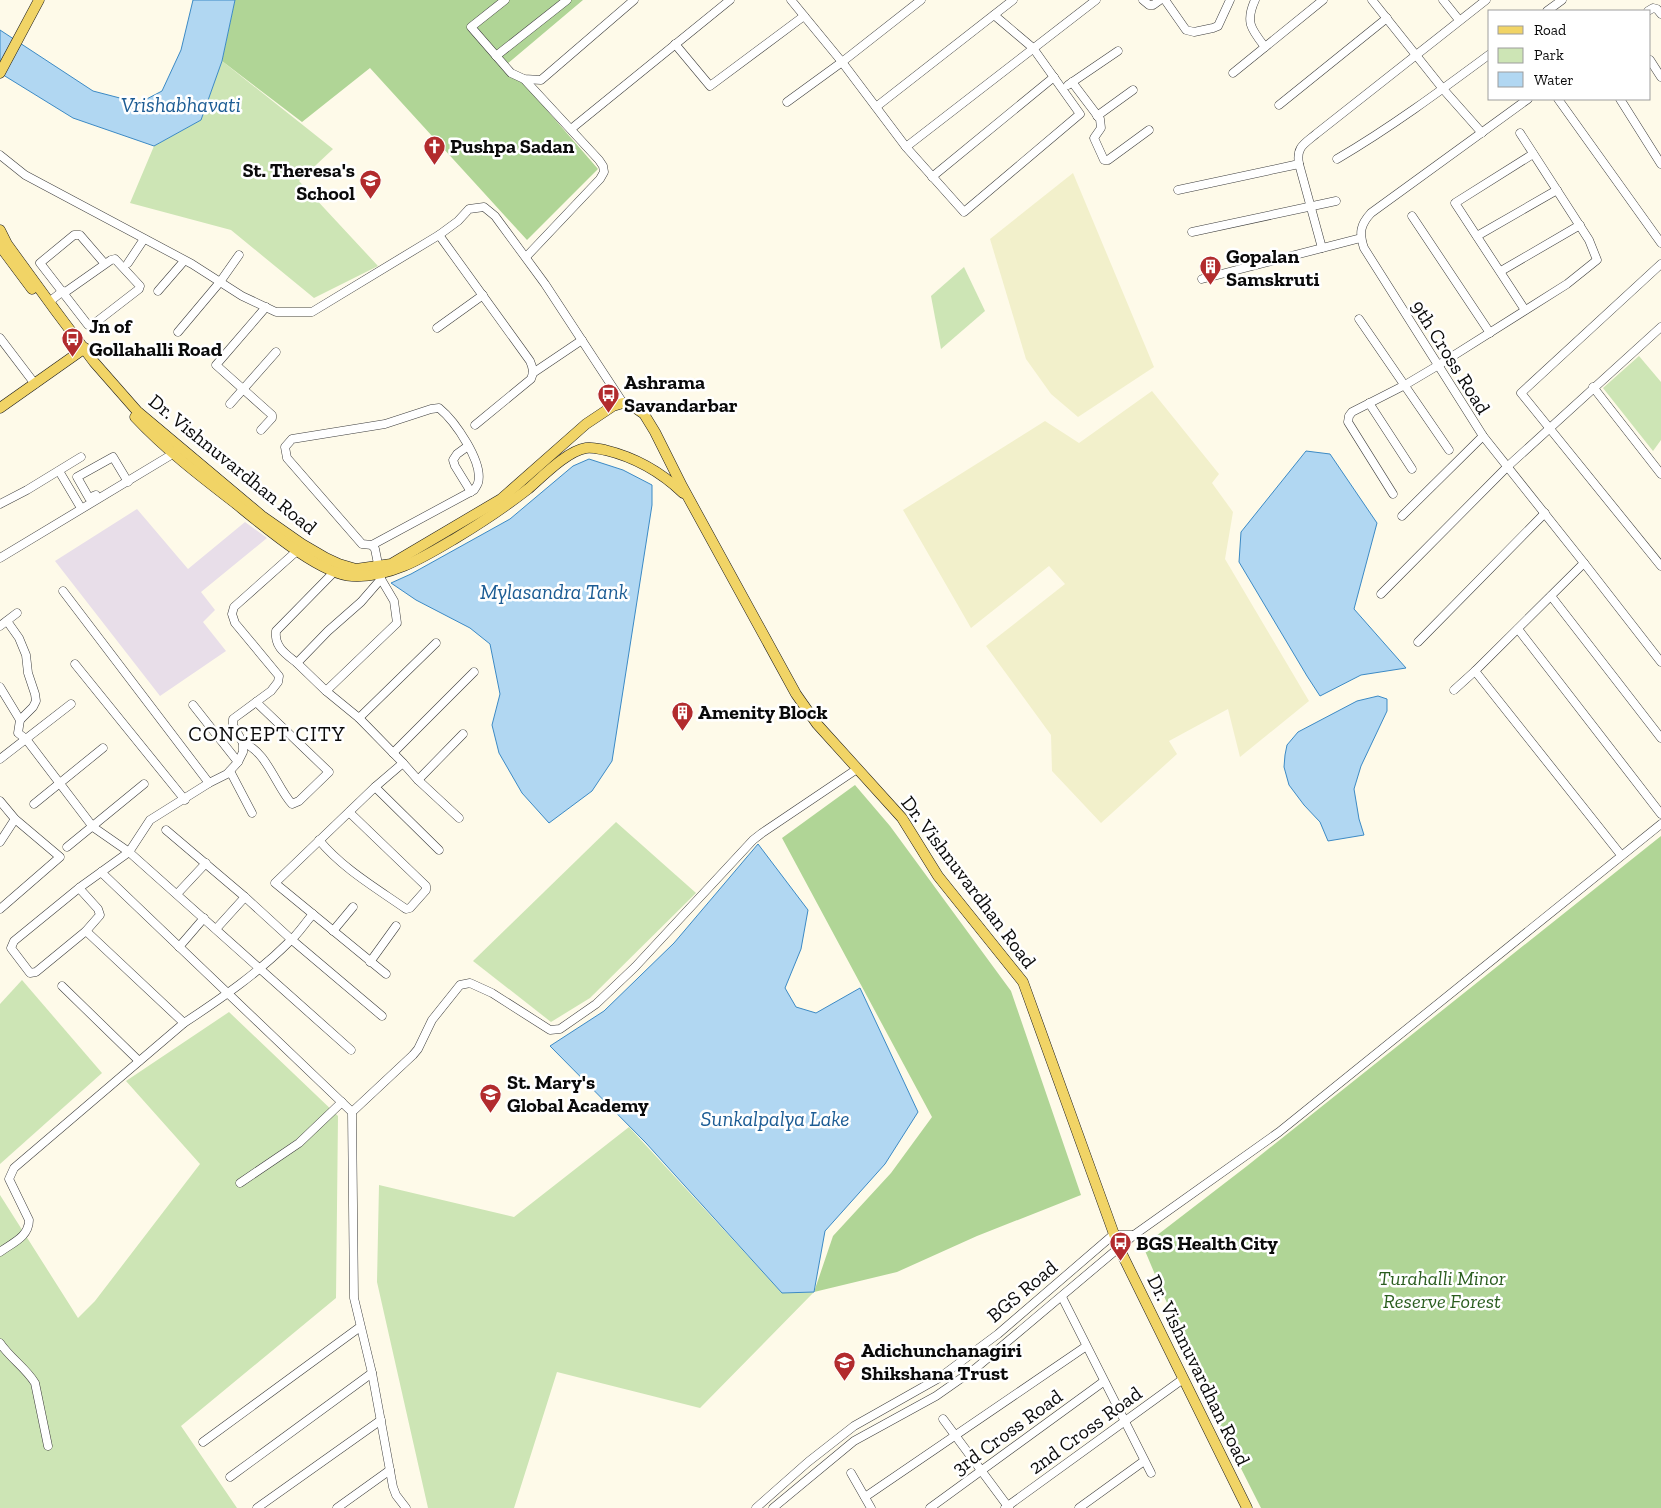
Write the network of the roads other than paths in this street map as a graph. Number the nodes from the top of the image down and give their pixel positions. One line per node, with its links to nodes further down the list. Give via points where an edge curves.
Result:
1 (39, 0): 36 (main road)
2 (505, 0): 33 (street, via 470,27)
3 (567, 0): 33 (street)
4 (634, 0): 40 (street, via 541,80)
5 (730, 0): 27 (street)
6 (791, 0): 24 (street)
7 (921, 0): 34 (street)
8 (1013, 0): 23 (street)
9 (1096, 0): 29 (street)
10 (1143, 0): 11 (street, via 1149,6)
11 (1160, 0)
12 (1165, 0): 13 (street, via 1186,30 1194,32 1218,26)
13 (1230, 0)
14 (1254, 0): 28 (street, via 1250,23)
15 (1323, 0): 28 (street)
16 (1372, 0): 25 (street)
17 (1443, 0): 26 (street)
18 (1486, 0): 26 (street)
19 (1562, 0): 20 (street)
20 (1548, 10)
21 (1650, 10): 22 (street, via 1657,9)
22 (1661, 14)
23 (994, 15): 29 (street); 50 (street)
24 (804, 16): 27 (street, via 710,86); 34 (street)
25 (1387, 18): 31 (street); 49 (street)
26 (1460, 20): 31 (street)
27 (675, 44): 52 (street)
28 (1265, 47): 37 (street)
29 (1033, 48): 38 (street); 56 (street)
30 (1118, 51): 41 (street)
31 (1416, 55): 42 (street); 60 (street, via 1303,145 1299,149)
32 (1488, 55): 42 (street)
33 (496, 56): 40 (street, via 511,73)
34 (842, 62): 48 (street); 50 (street)
35 (1651, 62): 39 (street)
36 (0, 73)
37 (1233, 73)
38 (1054, 77): 43 (street); 62 (street)
39 (1661, 77)
40 (524, 79): 52 (street)
41 (1072, 82): 43 (street); 51 (street)
42 (1443, 88): 54 (street); 59 (street)
43 (1062, 89): 62 (street, via 1080,114 964,212)
44 (1133, 90): 51 (street)
45 (1527, 100): 54 (street)
46 (1559, 100): 75 (street)
47 (1621, 100): 61 (street)
48 (787, 102)
49 (1279, 105)
50 (876, 107): 56 (street)
51 (1097, 116): 53 (street, via 1101,126 1094,138 1104,160)
52 (571, 129): 79 (street, via 600,160 604,172)
53 (1149, 130)
54 (1482, 132): 73 (street, via 1371,213 1360,228)
55 (1520, 133): 57 (street)
56 (906, 147): 62 (street)
57 (1533, 154): 64 (street); 72 (street, via 1455,203)
58 (0, 155): 74 (street, via 25,175)
59 (1337, 160)
60 (1299, 164): 63 (street); 66 (street)
61 (1661, 164)
62 (932, 177)
63 (1178, 190)
64 (1557, 190): 68 (street); 72 (street)
65 (1336, 201): 66 (street)
66 (1312, 207): 70 (street); 77 (street)
67 (1412, 216): 97 (street)
68 (1580, 225): 84 (street); 92 (street, via 1597,260)
69 (0, 230): 90 (main road, Dr. Vishnuvardhan Road)
70 (1192, 232)
71 (439, 235): 79 (street, via 469,209 484,207 495,216); 89 (street); 91 (street, via 312,312 276,312)
72 (1477, 236): 84 (street)
73 (1360, 238): 77 (street); 102 (street, 9th Cross Road)
74 (144, 239): 80 (street); 81 (street)
75 (1661, 244)
76 (0, 246): 100 (main road, Dr. Vishnuvardhan Road)
77 (1322, 248): 85 (street)
78 (240, 255): 86 (street)
79 (526, 257): 99 (street)
80 (184, 261): 86 (street); 87 (street)
81 (128, 262)
82 (105, 264): 88 (street); 88 (street, via 80,235 74,235 40,263); 88 (street, via 115,259 118,261 140,286 139,289 92,325 88,325)
83 (1661, 264): 113 (street, via 1521,393)
84 (1501, 272): 92 (street)
85 (1202, 279)
86 (220, 282): 91 (street); 96 (street)
87 (158, 291)
88 (65, 294): 90 (street)
89 (483, 295): 95 (street); 103 (street, via 530,361)
90 (51, 304): 100 (main road, Dr. Vishnuvardhan Road)
91 (266, 307): 107 (street, via 216,365)
92 (1526, 310): 97 (street)
93 (1359, 319): 105 (street)
94 (1661, 326): 106 (street)
95 (437, 328)
96 (178, 332)
97 (1490, 333): 102 (street)
98 (0, 338): 104 (street)
99 (582, 340): 103 (street); 110 (street)
100 (83, 350): 104 (main road); 118 (main road, Dr. Vishnuvardhan Road)
101 (276, 352): 107 (street)
102 (1437, 366): 105 (street); 115 (street, 9th Cross Road)
103 (533, 373): 112 (street, via 531,379)
104 (36, 384): 111 (main road)
105 (1405, 385): 108 (street); 117 (street)
106 (1593, 388): 113 (street); 123 (street)
107 (244, 389): 109 (street); 114 (street, via 272,415)
108 (1369, 403): 121 (street); 126 (street, via 1352,412 1348,422)
109 (230, 404)
110 (623, 404): 127 (main road, Dr. Vishnuvardhan Road, via 644,414); 138 (main road, Dr. Vishnuvardhan Road, via 613,406 586,424 501,499)
111 (0, 408)
112 (475, 425)
113 (1551, 428): 120 (street); 136 (street)
114 (261, 430)
115 (1483, 436): 120 (street, 9th Cross Road); 131 (street)
116 (468, 446): 125 (street, via 479,475 478,484); 125 (street, via 454,460); 132 (street, via 448,415 439,408 385,424 292,440 285,447 287,458 362,544)
117 (1449, 450)
118 (177, 451): 124 (street); 133 (main road, Dr. Vishnuvardhan Road, via 256,521); 138 (main road, Dr. Vishnuvardhan Road, via 310,549 339,564)
119 (81, 457): 122 (street)
120 (1507, 467): 130 (street, 9th Cross Road); 140 (street)
121 (1412, 469)
122 (59, 471): 128 (street); 129 (street)
123 (1661, 474)
124 (126, 480): 124 (street, via 113,457 77,477 89,498); 129 (street)
125 (471, 492): 132 (street)
126 (1393, 494)
127 (691, 501): 138 (main road, Dr. Vishnuvardhan Road, via 662,475 639,462 614,452 587,448 566,458 511,502 419,560); 169 (main road, Dr. Vishnuvardhan Road, via 796,694 817,724)
128 (0, 504)
129 (81, 508): 134 (street)
130 (1545, 514): 135 (street, 9th Cross Road); 145 (street)
131 (1402, 516)
132 (372, 545): 138 (street)
133 (298, 550): 137 (main road, Dr. Vishnuvardhan Road); 155 (street, via 234,607 232,614 235,623 279,676 271,691)
134 (0, 558)
135 (1584, 563): 141 (street); 147 (street, 9th Cross Road)
136 (1661, 566)
137 (334, 572): 138 (main road, Dr. Vishnuvardhan Road, via 351,576); 148 (street, via 276,631 275,640)
138 (380, 573): 148 (street, via 362,602); 154 (street, via 394,601 397,623)
139 (62, 590): 172 (street)
140 (1381, 594)
141 (1551, 596): 144 (street); 161 (street)
142 (17, 613): 143 (street)
143 (3, 623): 159 (street, via 19,638 36,694 33,707)
144 (1518, 629): 150 (street); 181 (street)
145 (1418, 642)
146 (436, 643): 158 (street)
147 (1661, 662)
148 (297, 663): 154 (street)
149 (75, 664): 176 (street)
150 (1475, 671): 153 (street); 192 (street)
151 (474, 672): 165 (street)
152 (0, 687): 159 (street)
153 (1454, 690)
154 (326, 691): 158 (street)
155 (256, 702): 163 (street, via 233,720); 163 (street, via 329,772 292,804 274,774 255,750)
156 (71, 704): 162 (street)
157 (193, 705): 167 (street)
158 (359, 718): 165 (street)
159 (20, 720): 162 (street, via 18,733)
160 (464, 734): 171 (street)
161 (1661, 738)
162 (26, 739): 166 (street); 173 (street)
163 (244, 743): 167 (street)
164 (103, 748): 173 (street)
165 (392, 753): 168 (street)
166 (0, 758)
167 (238, 762): 170 (street)
168 (403, 763): 171 (street); 175 (street)
169 (857, 769): 218 (street, via 757,836 635,967 596,1004 560,1029 550,1030 492,994 470,982 465,983 432,1020 413,1055); 220 (main road, Dr. Vishnuvardhan Road, via 902,818 938,876 1023,982)
170 (230, 771): 172 (street); 180 (street)
171 (418, 780): 182 (street)
172 (209, 783): 176 (street)
173 (60, 784): 178 (street); 185 (street)
174 (144, 784): 185 (street)
175 (375, 787): 179 (street); 190 (street)
176 (185, 800): 191 (street, via 150,820)
177 (0, 801): 183 (street)
178 (34, 804)
179 (349, 812): 187 (street); 187 (street, via 426,886 410,908 406,909 365,880)
180 (252, 813)
181 (1661, 814)
182 (459, 818)
183 (15, 820): 188 (street); 199 (street, via 60,857)
184 (1661, 824): 192 (street, BGS Road)
185 (93, 826): 189 (street); 191 (street)
186 (166, 830): 193 (street)
187 (318, 840): 200 (street, via 275,883)
188 (0, 842)
189 (67, 847)
190 (439, 850)
191 (129, 852): 194 (street); 196 (street)
192 (1621, 855): 221 (street, BGS Road, via 1278,1132)
193 (206, 863): 196 (street); 197 (street)
194 (101, 872): 195 (street); 207 (street)
195 (79, 888): 204 (street, via 100,915); 204 (street, via 14,941 11,948 30,973 36,972)
196 (177, 894): 201 (street)
197 (245, 897): 203 (street); 206 (street)
198 (353, 907): 205 (street)
199 (0, 909)
200 (312, 914): 205 (street); 206 (street)
201 (204, 918): 203 (street); 207 (street)
202 (396, 926): 208 (street)
203 (216, 929): 209 (street)
204 (86, 931): 214 (street)
205 (333, 931): 208 (street)
206 (292, 940): 209 (street); 213 (street)
207 (179, 947): 212 (street)
208 (370, 962): 210 (street)
209 (260, 968): 212 (street); 215 (street)
210 (386, 974)
211 (62, 986): 216 (street)
212 (228, 994): 214 (street); 217 (street)
213 (382, 1016)
214 (184, 1023): 216 (street)
215 (351, 1050)
216 (139, 1061): 223 (street, via 12,1171 8,1179 29,1225 25,1234)
217 (342, 1102): 218 (street); 219 (street, via 299,1143)
218 (352, 1112): 225 (street, via 354,1298)
219 (240, 1183)
220 (1113, 1235): 221 (street); 222 (main road, Dr. Vishnuvardhan Road); 248 (street, BGS Road, via 939,1378 854,1426)
221 (1134, 1236): 222 (street, BGS Road)
222 (1119, 1248): 224 (street, BGS Road); 229 (main road, Dr. Vishnuvardhan Road)
223 (0, 1252)
224 (1062, 1297): 227 (street); 249 (street, BGS Road, via 976,1368 951,1386 854,1441)
225 (360, 1327): 228 (street); 235 (street)
226 (0, 1343): 236 (street, via 32,1376)
227 (1085, 1347): 230 (street); 234 (street)
228 (372, 1373): 232 (street); 242 (street)
229 (1183, 1379): 233 (street, 2nd Cross Road); 253 (main road, Dr. Vishnuvardhan Road)
230 (1103, 1382): 233 (street); 239 (street, 3rd Cross Road)
231 (943, 1419): 234 (street)
232 (381, 1420): 238 (street); 245 (street)
233 (1124, 1422): 237 (street); 244 (street, 2nd Cross Road)
234 (955, 1435): 239 (street); 243 (street)
235 (202, 1442)
236 (48, 1446)
237 (1144, 1460): 241 (street); 252 (street)
238 (390, 1470): 246 (street); 247 (street, via 396,1495)
239 (981, 1470): 244 (street); 251 (street, 3rd Cross Road)
240 (851, 1473): 243 (street)
241 (1151, 1473)
242 (230, 1477)
243 (865, 1497): 250 (street)
244 (1007, 1507)
245 (257, 1508)
246 (337, 1508)
247 (406, 1508)
248 (756, 1508)
249 (773, 1508)
250 (871, 1508)
251 (930, 1508)
252 (1079, 1508)
253 (1248, 1508)

